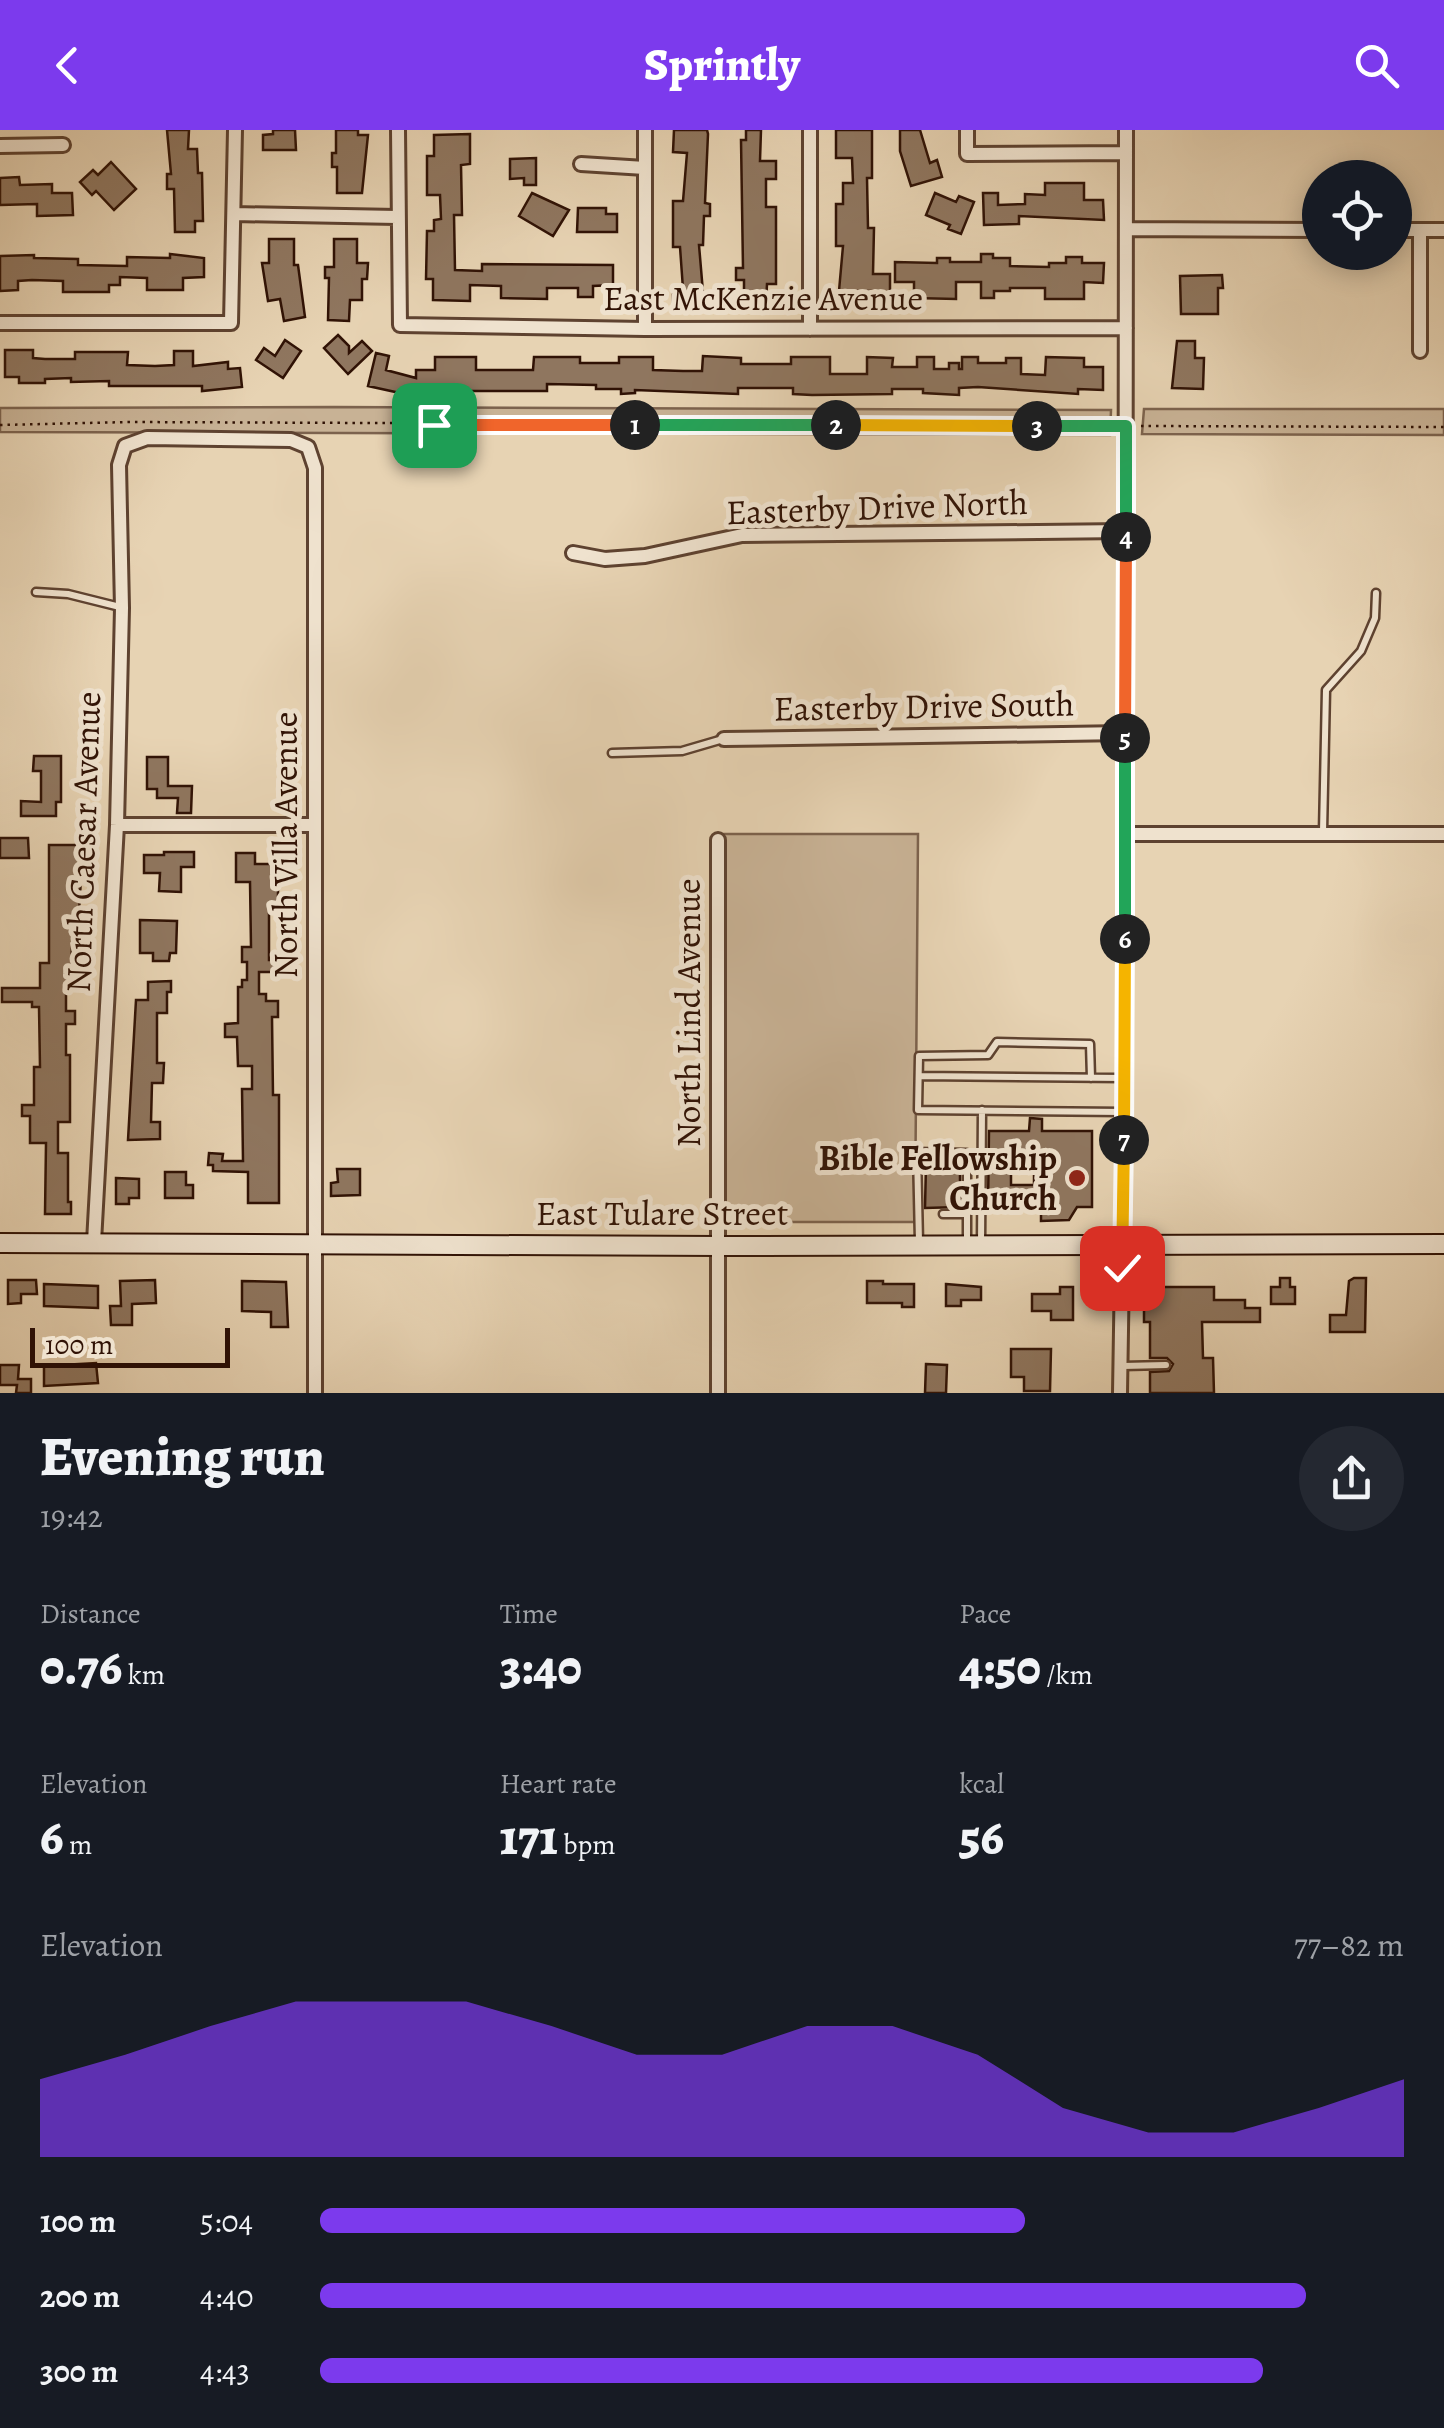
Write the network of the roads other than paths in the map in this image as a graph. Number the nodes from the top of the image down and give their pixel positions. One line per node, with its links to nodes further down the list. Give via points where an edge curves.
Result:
1 (234, 130): 12 (street)
2 (398, 130): 13 (street)
3 (646, 130): 11 (street)
4 (810, 130): 22 (street)
5 (967, 130): 9 (street, via 967,154)
6 (1126, 130): 9 (street)
7 (63, 144): 8 (street)
8 (0, 146)
9 (1126, 153): 14 (street)
10 (581, 164): 11 (street)
11 (646, 168): 21 (street)
12 (234, 214): 13 (street); 19 (street, via 231,323)
13 (397, 217): 21 (street, East McKenzie Avenue, via 400,324)
14 (1126, 229): 15 (street); 20 (street)
15 (1302, 230)
16 (1412, 230): 17 (street)
17 (1420, 230): 18 (street); 23 (street)
18 (1444, 230)
19 (0, 323)
20 (1126, 328): 22 (street, East McKenzie Avenue); 25 (street)
21 (645, 329): 22 (street, East McKenzie Avenue)
22 (810, 329)
23 (1420, 351)
24 (308, 447): 29 (street, North Caesar Avenue, via 291,440 147,438 124,446); 33 (street, North Villa Avenue, via 315,468)
25 (1126, 531): 26 (street, Easterby Drive North, via 742,535 645,556); 30 (street)
26 (573, 553)
27 (36, 592): 29 (lane)
28 (1376, 593): 36 (lane, via 1375,618 1361,650 1326,690)
29 (122, 608): 34 (street, North Caesar Avenue)
30 (1125, 733): 31 (street, Easterby Drive South); 35 (street)
31 (724, 739): 32 (lane, via 682,751)
32 (612, 754)
33 (314, 824): 34 (street); 49 (street, North Villa Avenue)
34 (117, 825): 46 (street, North Caesar Avenue)
35 (1124, 834): 36 (street); 41 (street)
36 (1323, 834): 37 (street)
37 (1444, 834)
38 (718, 840): 50 (street, North Lind Avenue)
39 (919, 1076): 40 (lane); 40 (lane, via 919,1056 988,1056 997,1042 1090,1044); 42 (lane, via 918,1110)
40 (1091, 1078): 41 (lane)
41 (1125, 1078): 43 (street)
42 (982, 1110): 43 (lane); 52 (lane)
43 (1125, 1112): 53 (street)
44 (943, 1214): 45 (lane)
45 (967, 1214): 51 (lane, via 967,1153 917,1152); 52 (lane)
46 (94, 1242): 47 (main road, East Tulare Street); 49 (main road, East Tulare Street)
47 (0, 1243)
48 (1444, 1244): 53 (main road, East Tulare Street)
49 (317, 1245): 50 (main road, East Tulare Street); 56 (street, North Villa Avenue)
50 (719, 1246): 51 (main road, East Tulare Street); 57 (street, North Lind Avenue)
51 (918, 1246): 52 (main road, East Tulare Street)
52 (974, 1246): 53 (main road, East Tulare Street)
53 (1122, 1246): 55 (street)
54 (1166, 1365): 55 (lane)
55 (1120, 1366): 58 (street)
56 (315, 1393)
57 (718, 1393)
58 (1120, 1393)

